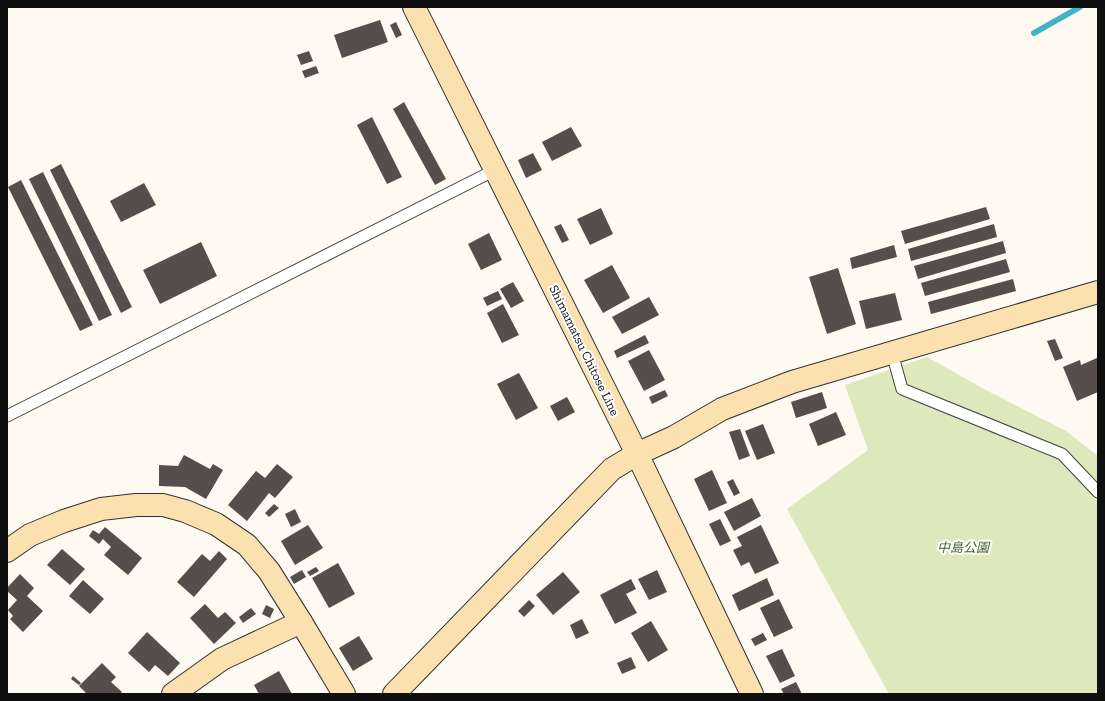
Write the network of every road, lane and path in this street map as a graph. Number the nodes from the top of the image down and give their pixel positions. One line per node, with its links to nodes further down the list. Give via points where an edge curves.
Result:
1 (414, 7): 2 (street, Shimamatsu Chitose Line)
2 (495, 170): 5 (lane); 6 (street, Shimamatsu Chitose Line)
3 (1098, 292): 4 (street)
4 (892, 353): 6 (street, via 792,382 722,409 674,437); 7 (lane, via 902,389 1062,454)
5 (7, 416)
6 (636, 454): 12 (street, via 612,469); 13 (street, Shimamatsu Chitose Line)
7 (1098, 492)
8 (9, 545): 9 (street, via 64,521 102,509 163,505 186,511 216,524 247,545 269,571)
9 (301, 622): 10 (street, via 222,659); 11 (street)
10 (173, 694)
11 (344, 694)
12 (394, 694)
13 (752, 694)

